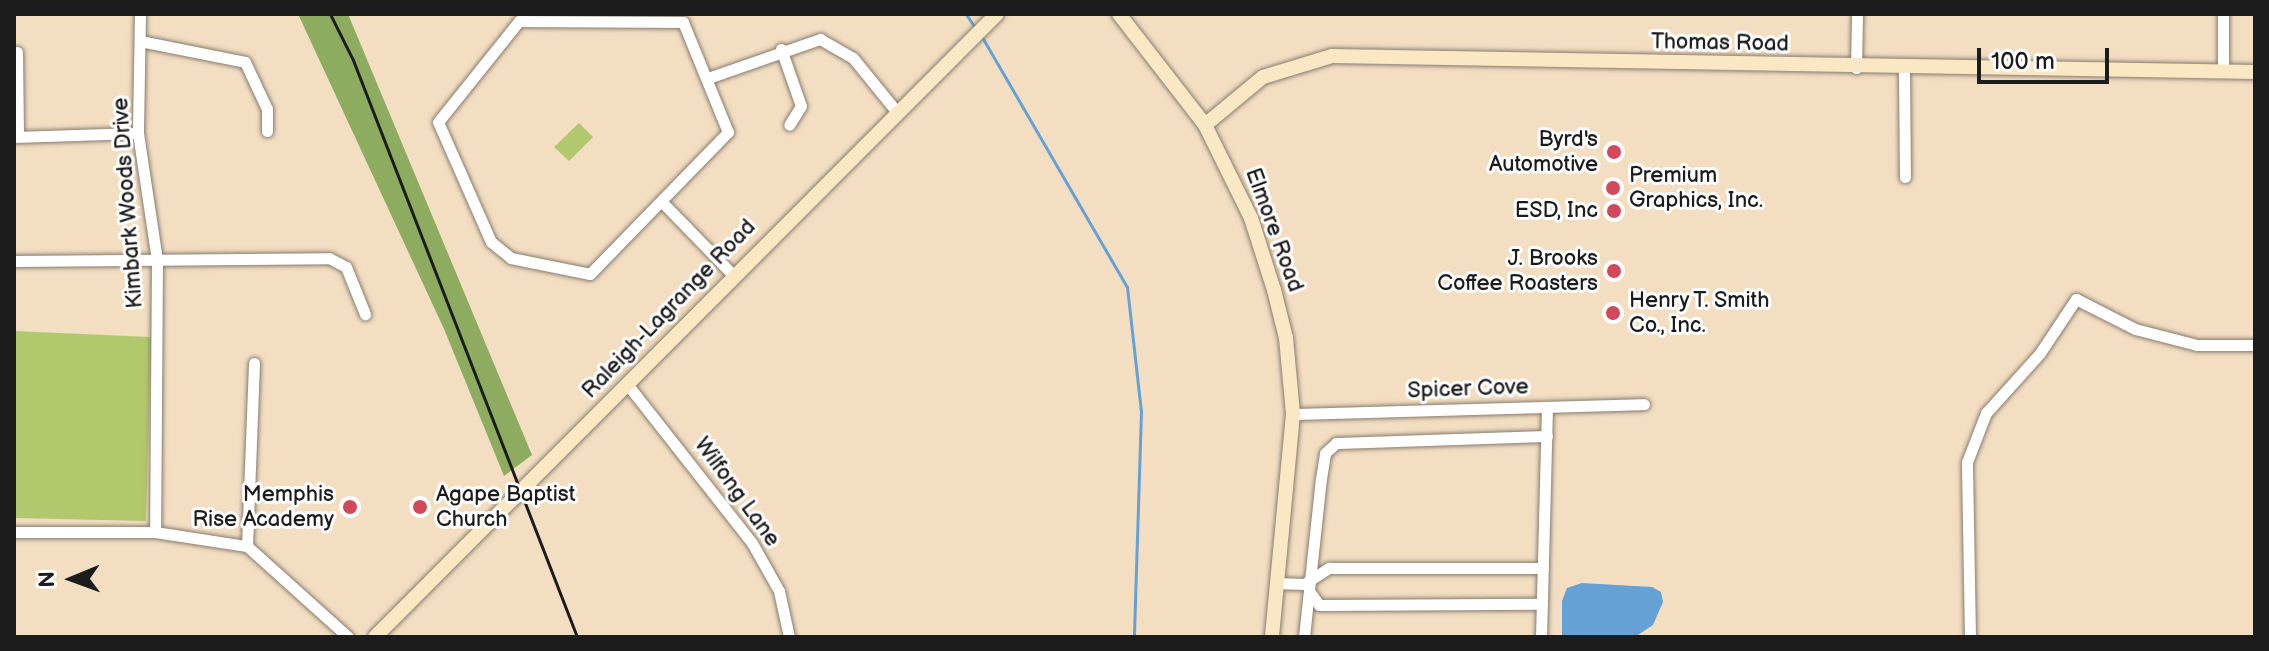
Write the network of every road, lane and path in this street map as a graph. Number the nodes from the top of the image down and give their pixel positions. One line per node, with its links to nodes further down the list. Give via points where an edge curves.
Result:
1 (140, 14): 6 (street, Kimbark Woods Drive)
2 (997, 14): 14 (street, Raleigh-Lagrange Road)
3 (1119, 14): 16 (street, Elmore Road)
4 (1857, 14): 9 (street)
5 (2223, 14): 11 (street)
6 (140, 41): 17 (street, via 245,62 267,109); 18 (street, Kimbark Woods Drive)
7 (781, 49): 13 (street); 14 (street, via 820,39 831,44 874,79); 15 (street, via 801,106)
8 (17, 52): 19 (street)
9 (1856, 68): 10 (street, Thomas Road); 16 (street, Thomas Road, via 1332,56 1263,77)
10 (1904, 69): 11 (street, Thomas Road); 20 (street)
11 (2223, 72): 12 (street, Thomas Road)
12 (2255, 72)
13 (708, 78): 21 (street, via 728,132); 21 (street, via 683,22 519,21 438,122 491,242 511,258 590,274)
14 (896, 111): 24 (street, Raleigh-Lagrange Road)
15 (789, 125)
16 (1205, 125): 31 (street, Elmore Road, via 1269,268 1286,338)
17 (267, 131)
18 (138, 133): 19 (street); 22 (street, Kimbark Woods Drive)
19 (16, 136)
20 (1905, 177)
21 (662, 202): 24 (street)
22 (157, 260): 23 (street); 25 (street, via 329,258 346,267); 34 (street, Kimbark Woods Drive)
23 (14, 261)
24 (732, 274): 28 (street, Raleigh-Lagrange Road)
25 (365, 314)
26 (2255, 345): 46 (street, via 2197,345 2135,329 2076,299 2040,353 1986,413 1967,462)
27 (254, 363): 35 (street)
28 (627, 384): 41 (street, Raleigh-Lagrange Road); 42 (street, Wilfong Lane, via 752,543 779,591)
29 (1644, 404): 30 (street, Spicer Cove)
30 (1547, 407): 31 (street, Spicer Cove); 32 (street)
31 (1293, 414): 37 (street, Elmore Road)
32 (1547, 436): 36 (street); 38 (street, via 1336,443 1325,453)
33 (14, 532): 34 (street)
34 (155, 532): 35 (street)
35 (247, 546): 40 (street)
36 (1543, 568): 38 (street, via 1329,568); 39 (street)
37 (1276, 583): 38 (street); 43 (street, Elmore Road)
38 (1309, 586): 39 (street, via 1319,605); 44 (street)
39 (1542, 604): 45 (street)
40 (348, 637)
41 (375, 637)
42 (789, 637)
43 (1272, 637)
44 (1304, 637)
45 (1541, 637)
46 (1970, 637)

